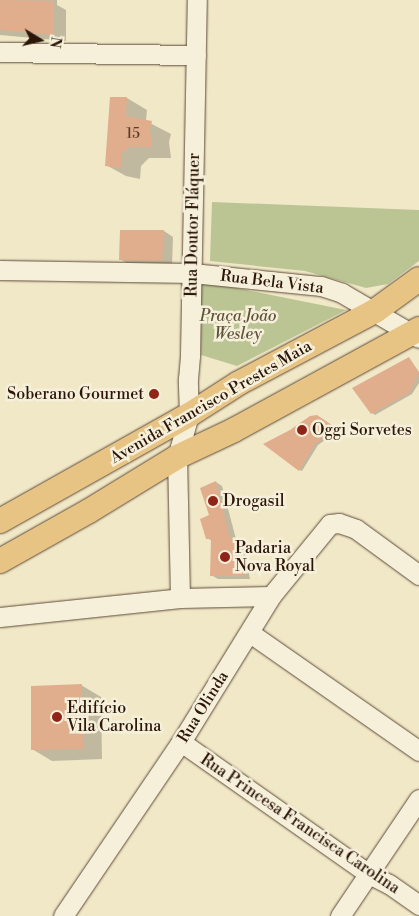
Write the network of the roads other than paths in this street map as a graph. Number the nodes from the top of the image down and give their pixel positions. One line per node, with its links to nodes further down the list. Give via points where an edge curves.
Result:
1 (197, 0): 3 (street, Rua Doutor Fláquer)
2 (0, 52): 3 (street)
3 (196, 55): 5 (street, Rua Doutor Fláquer)
4 (0, 270): 5 (street, Rua Bela Vista)
5 (192, 273): 7 (street, Rua Bela Vista, via 321,286); 9 (street, Rua Doutor Fláquer)
6 (419, 279): 7 (main road, Avenida Francisco Prestes Maia)
7 (375, 311): 8 (street, Rua Bela Vista); 9 (main road, Avenida Francisco Prestes Maia, via 239,383)
8 (417, 334): 10 (main road, Avenida Francisco Prestes Maia)
9 (189, 415): 10 (street, Rua Doutor Fláquer); 11 (main road, Avenida Francisco Prestes Maia)
10 (177, 457): 12 (main road, Avenida Francisco Prestes Maia); 15 (street, Rua Doutor Fláquer)
11 (0, 521)
12 (0, 561)
13 (419, 575): 14 (street, Rua Olinda, via 356,529 340,523 330,524)
14 (271, 596): 15 (street); 17 (street, Rua Olinda)
15 (180, 598): 16 (street)
16 (0, 617)
17 (250, 633): 18 (street, Rua Olinda); 19 (street)
18 (181, 742): 21 (street, Rua Princesa Francisca Carolina); 23 (street, Rua Olinda)
19 (419, 751)
20 (419, 799): 21 (street)
21 (369, 874): 22 (street, Rua Princesa Francisca Carolina); 24 (street)
22 (419, 905)
23 (62, 916)
24 (340, 916)

